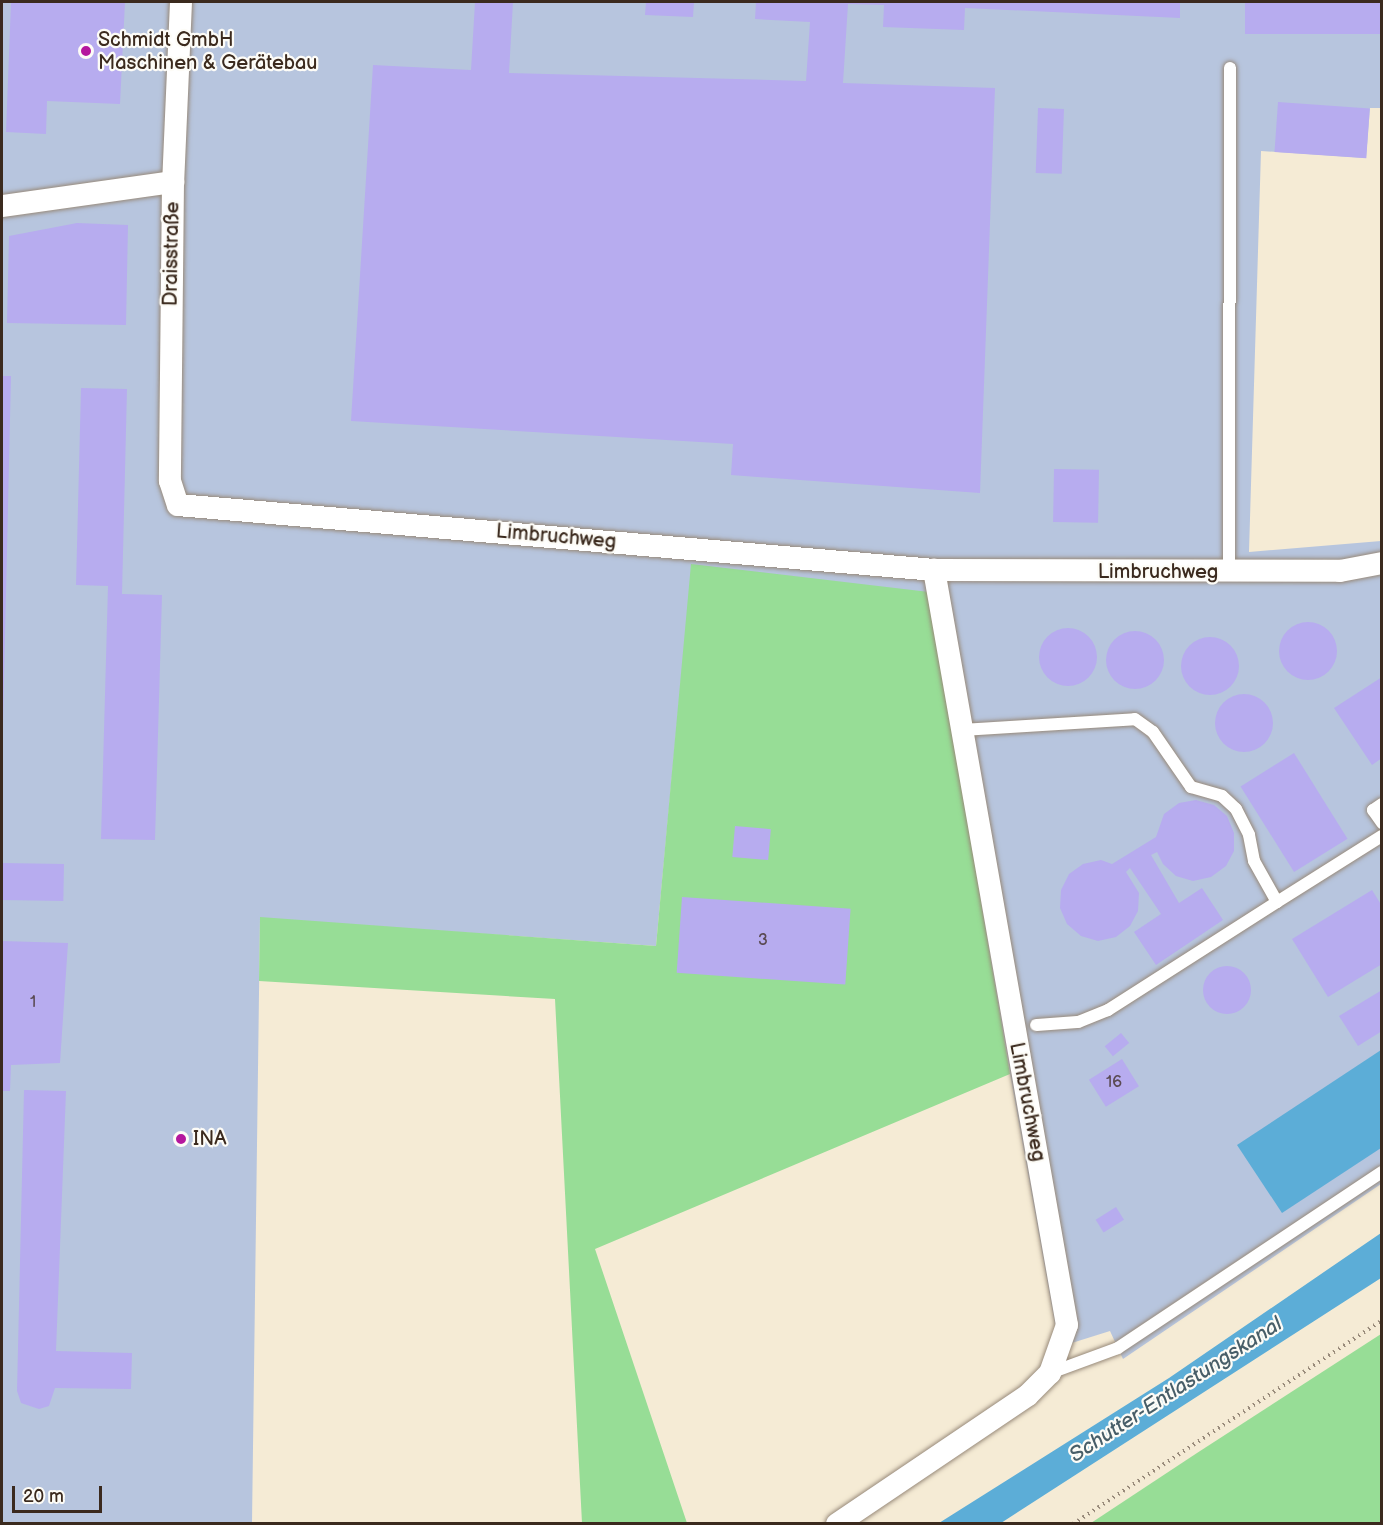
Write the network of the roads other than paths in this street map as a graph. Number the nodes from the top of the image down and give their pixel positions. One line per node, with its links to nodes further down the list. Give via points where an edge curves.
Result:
1 (181, 2): 3 (street, Draisstraße)
2 (1230, 68): 8 (lane)
3 (173, 182): 4 (street); 5 (street, Draisstraße, via 170,481)
4 (2, 206)
5 (178, 505): 7 (street, Limbruchweg)
6 (1382, 563): 8 (street, Limbruchweg, via 1340,571)
7 (934, 570): 8 (street, Limbruchweg); 9 (street, Limbruchweg)
8 (1229, 572)
9 (962, 729): 13 (lane, via 1135,719 1153,732 1191,787 1222,796 1236,809 1249,835 1254,861); 16 (street, Limbruchweg, via 1067,1325)
10 (1382, 804): 11 (lane, via 1373,810)
11 (1382, 823)
12 (1382, 836): 13 (lane)
13 (1277, 902): 14 (lane, via 1108,1010 1078,1022)
14 (1036, 1025)
15 (1382, 1172): 16 (lane, via 1118,1348)
16 (1050, 1373): 17 (street, Limbruchweg, via 1028,1395)
17 (837, 1524)

